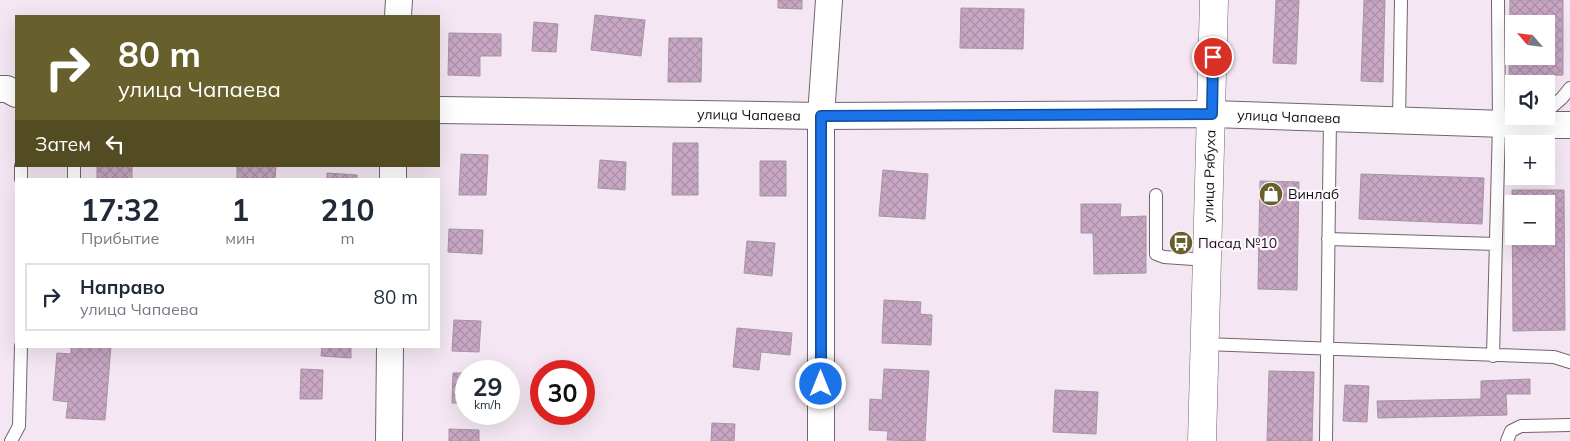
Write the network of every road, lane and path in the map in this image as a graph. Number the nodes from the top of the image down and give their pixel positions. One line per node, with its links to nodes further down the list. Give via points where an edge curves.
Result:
1 (399, 0): 6 (street)
2 (829, 0): 13 (street)
3 (1214, 0): 12 (main road, улица Рябуха)
4 (1401, 0): 15 (lane)
5 (1498, 0): 18 (lane)
6 (398, 15)
7 (1570, 88): 10 (lane)
8 (0, 89): 9 (street)
9 (15, 93)
10 (1555, 104)
11 (440, 110): 13 (street, улица Чапаева)
12 (1212, 114): 13 (street, улица Чапаева); 14 (street, улица Чапаева); 23 (main road, улица Рябуха)
13 (821, 116): 33 (street)
14 (1330, 118): 15 (street, улица Чапаева); 21 (lane)
15 (1399, 121): 18 (street, улица Чапаева)
16 (1555, 122): 19 (street, улица Чапаева)
17 (1505, 123): 18 (street, улица Чапаева)
18 (1499, 124): 22 (lane)
19 (1570, 125)
20 (1156, 195): 23 (lane, via 1156,254)
21 (1328, 239): 22 (lane); 27 (lane)
22 (1496, 244): 28 (lane)
23 (1208, 260): 24 (main road, улица Рябуха)
24 (1205, 344): 27 (lane); 34 (main road, улица Рябуха)
25 (21, 348): 31 (lane, via 19,426)
26 (390, 348): 32 (street)
27 (1327, 349): 28 (lane); 35 (lane)
28 (1493, 356): 29 (lane, via 1554,357)
29 (1570, 362)
30 (1570, 425): 36 (lane, via 1521,426 1511,430)
31 (11, 441)
32 (389, 441)
33 (821, 441)
34 (1202, 441)
35 (1326, 441)
36 (1507, 441)

